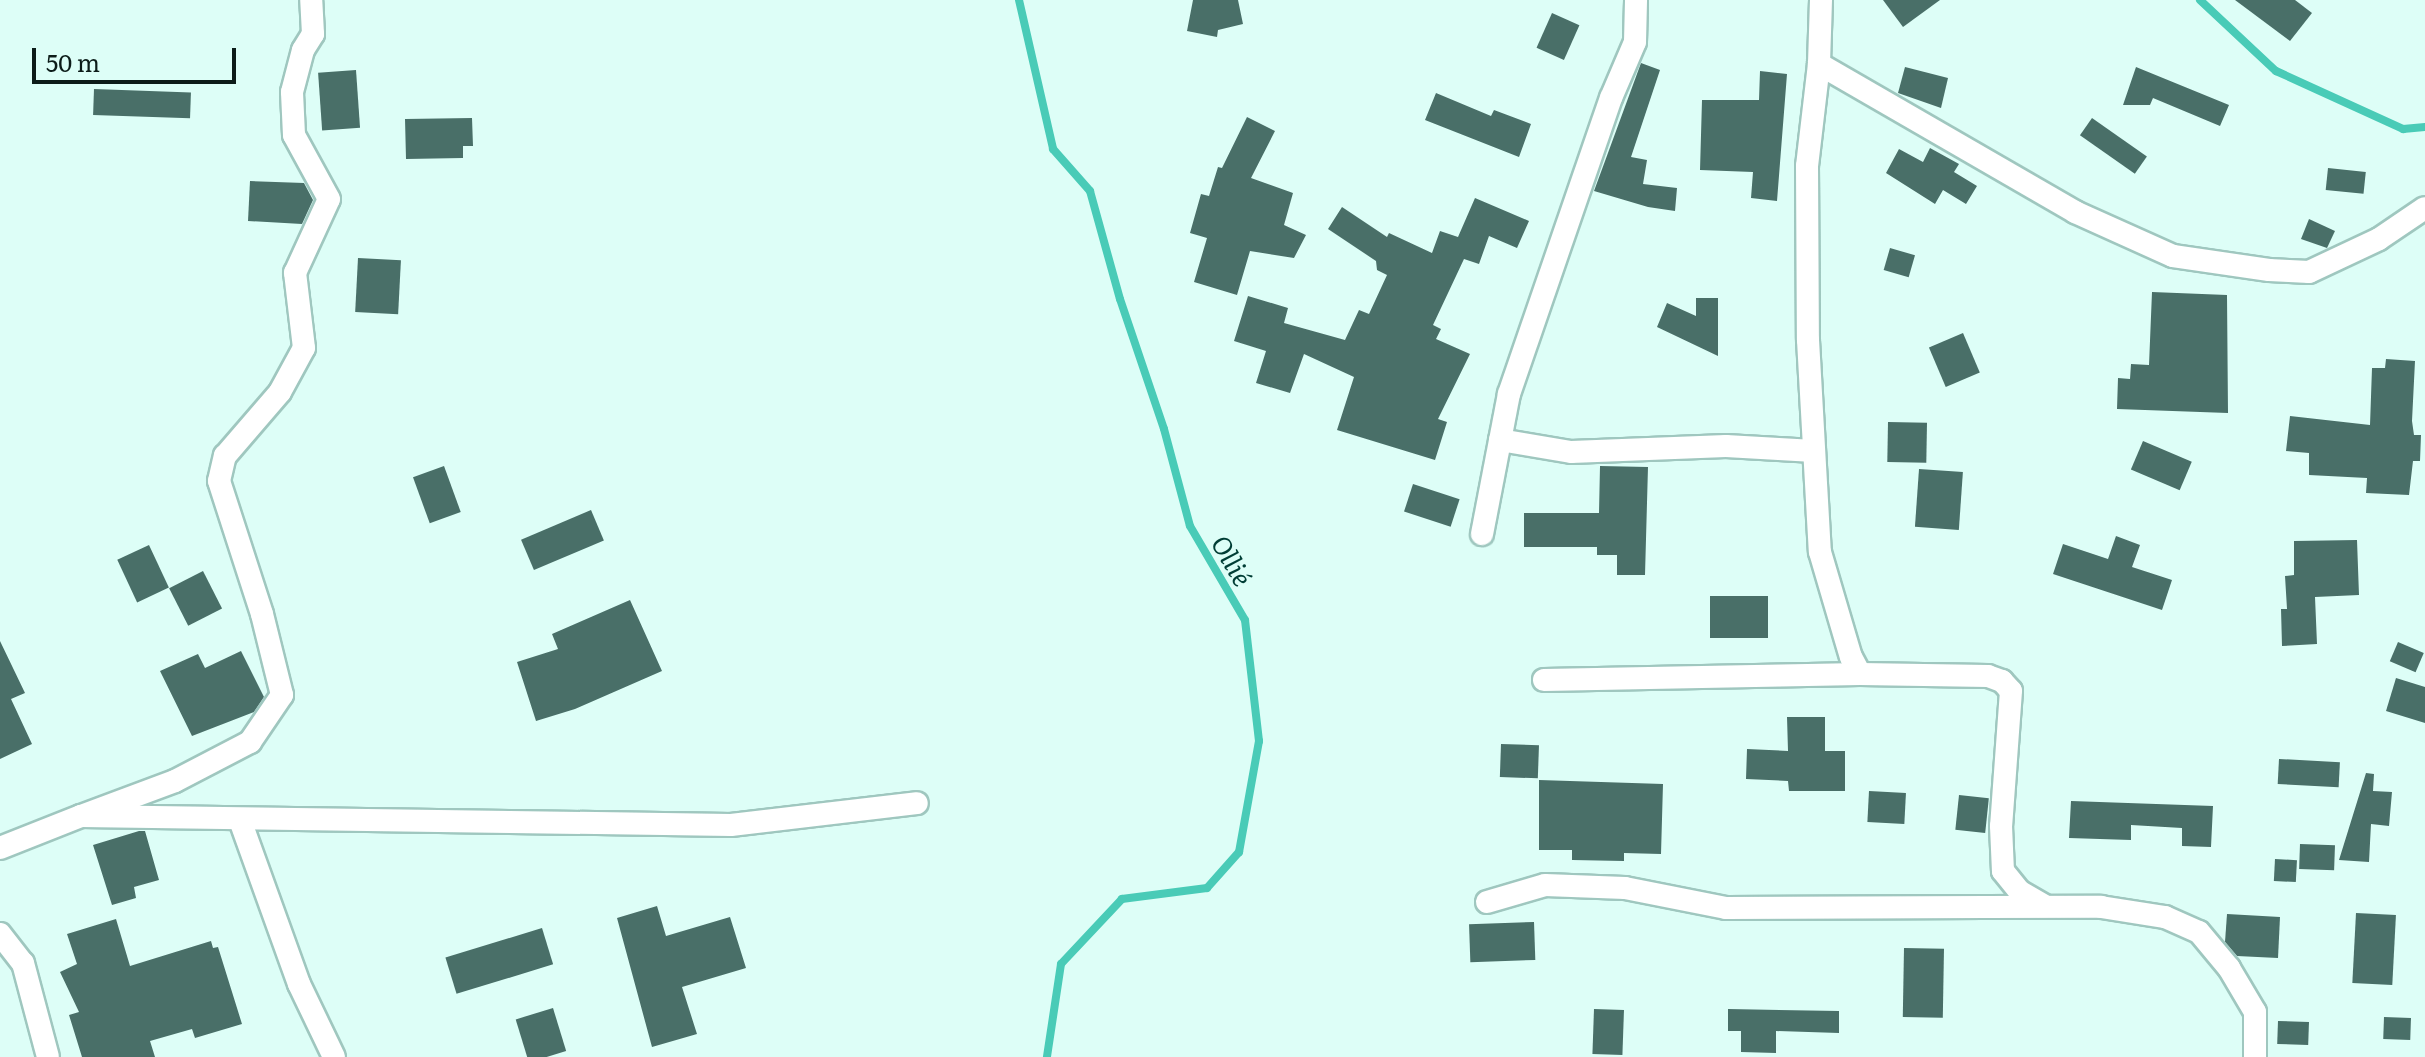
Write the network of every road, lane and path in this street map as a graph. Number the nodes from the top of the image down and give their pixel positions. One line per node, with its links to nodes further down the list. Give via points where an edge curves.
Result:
1 (311, 0): 12 (street, via 313,34 292,92 294,135 329,199 295,273 304,348 280,392 225,456 219,481 282,695 250,742 175,781)
2 (1636, 0): 6 (street, via 1635,42 1509,394)
3 (1821, 0): 4 (street)
4 (1819, 64): 5 (street, via 2075,212 2173,256 2309,272 2379,239); 7 (street, via 1807,166)
5 (2425, 208)
6 (1500, 440): 7 (street, via 1571,452 1726,446); 8 (street)
7 (1814, 451): 9 (street, via 1820,552)
8 (1482, 534)
9 (1860, 674): 10 (street); 16 (street, via 1988,676 2011,691 2003,871 2019,891)
10 (1544, 680)
11 (917, 803): 13 (street, via 731,825)
12 (81, 816): 13 (street); 14 (street)
13 (240, 820): 19 (street, via 299,984)
14 (0, 848)
15 (1487, 902): 16 (street, via 1545,885 1625,888 1726,908)
16 (2044, 906): 20 (street, via 2101,907 2165,917 2199,932 2255,1012)
17 (0, 934): 18 (street, via 23,963)
18 (48, 1057)
19 (334, 1057)
20 (2255, 1057)

